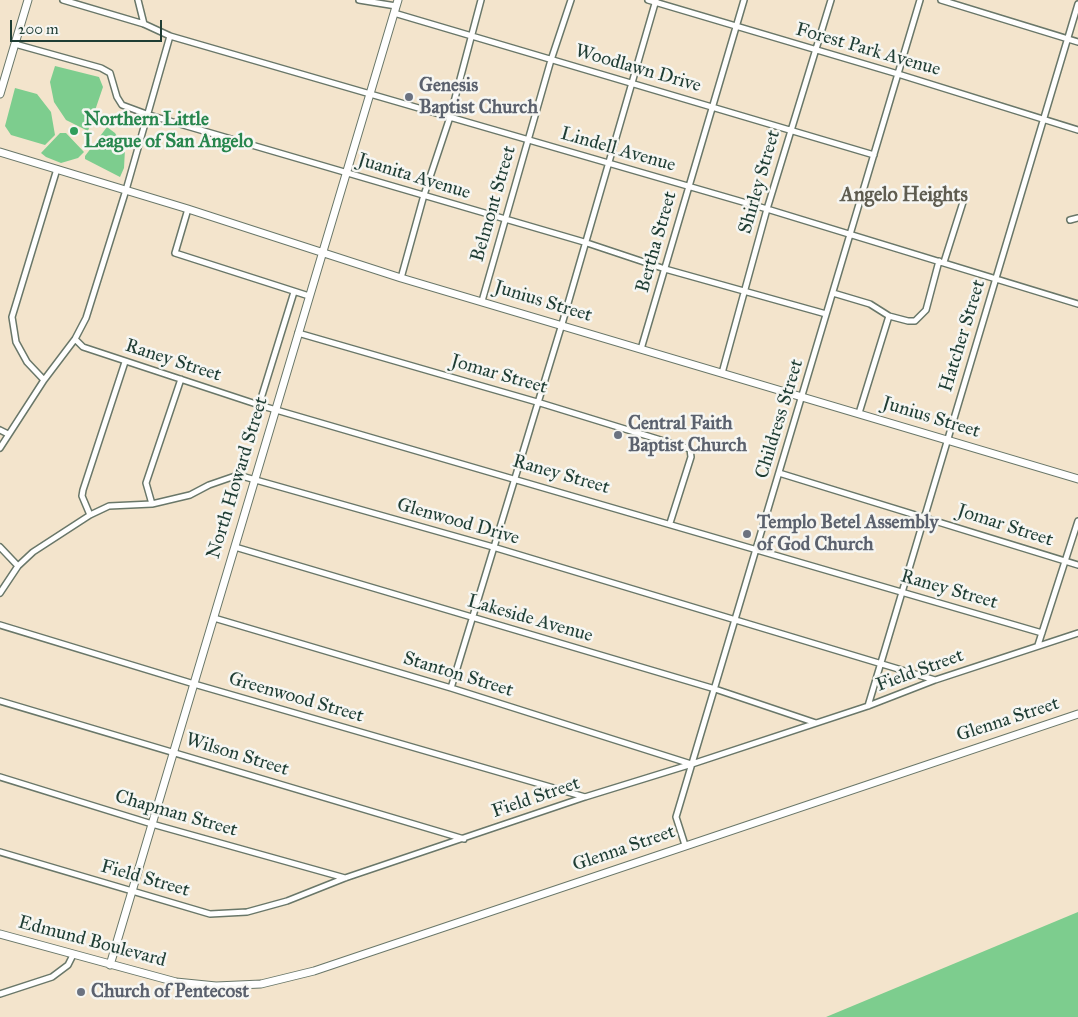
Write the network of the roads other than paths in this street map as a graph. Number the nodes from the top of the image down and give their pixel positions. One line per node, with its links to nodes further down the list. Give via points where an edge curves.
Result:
1 (28, 0): 21 (street)
2 (63, 0): 15 (street, Lindell Avenue)
3 (138, 0): 15 (street)
4 (359, 0): 14 (street, Woodlawn Drive)
5 (481, 0): 17 (street)
6 (571, 0): 23 (street, Belmont Street)
7 (648, 0): 12 (street, Forest Park Avenue)
8 (744, 0): 16 (street, Bertha Street)
9 (831, 0): 22 (street, Shirley Street)
10 (920, 0): 25 (street, Childress Street)
11 (941, 0): 19 (street)
12 (656, 1): 16 (street, Forest Park Avenue); 26 (street)
13 (1078, 4): 19 (street, Hatcher Street)
14 (396, 6): 17 (street, Woodlawn Drive); 27 (street, North Howard Street)
15 (144, 24): 18 (street, Lindell Avenue)
16 (736, 27): 22 (street, Forest Park Avenue); 29 (street, Bertha Street)
17 (471, 35): 23 (street, Woodlawn Drive); 31 (street)
18 (170, 36): 27 (street, Lindell Avenue); 30 (street)
19 (1068, 38): 20 (street); 32 (street, Hatcher Street)
20 (1078, 42)
21 (15, 44): 24 (street); 30 (street, Juanita Avenue, via 101,68 110,73 122,105)
22 (816, 50): 25 (street, Forest Park Avenue); 33 (street, Shirley Street)
23 (551, 60): 26 (street, Woodlawn Drive); 35 (street, Belmont Street)
24 (3, 70): 28 (street)
25 (898, 74): 32 (street, Forest Park Avenue); 37 (street, Childress Street)
26 (633, 84): 29 (street, Woodlawn Drive); 38 (street)
27 (370, 93): 31 (street, Lindell Avenue); 40 (street, North Howard Street)
28 (0, 94)
29 (712, 107): 33 (street, Woodlawn Drive); 41 (street, Bertha Street)
30 (149, 115): 40 (street, Juanita Avenue); 42 (street)
31 (450, 117): 35 (street, Lindell Avenue); 43 (street)
32 (1044, 120): 34 (street, Forest Park Avenue); 56 (street, Hatcher Street)
33 (790, 130): 37 (street, Woodlawn Drive); 46 (street, Shirley Street)
34 (1078, 130)
35 (528, 139): 38 (street, Lindell Avenue); 49 (street, Belmont Street)
36 (0, 152): 39 (street, Junius Street)
37 (874, 155): 50 (street, Childress Street)
38 (607, 163): 41 (street, Lindell Avenue); 51 (street)
39 (56, 169): 42 (street, Junius Street); 72 (street, via 12,318 16,342 27,362)
40 (346, 172): 43 (street, Juanita Avenue); 52 (street, North Howard Street)
41 (689, 186): 46 (street, Lindell Avenue); 54 (street, Bertha Street)
42 (126, 190): 45 (street, Junius Street); 67 (street, via 86,318)
43 (424, 195): 49 (street, Juanita Avenue); 55 (street)
44 (964, 199): 53 (street)
45 (188, 208): 52 (street, Junius Street); 58 (street, via 175,253)
46 (767, 209): 50 (street, Lindell Avenue); 57 (street, Shirley Street)
47 (1078, 218): 48 (street)
48 (1070, 220)
49 (506, 221): 51 (street, Juanita Avenue); 61 (street, Belmont Street)
50 (850, 235): 53 (street, Lindell Avenue); 59 (street, Childress Street)
51 (584, 242): 54 (street, Juanita Avenue); 65 (street)
52 (322, 253): 55 (street, Junius Street); 60 (street, North Howard Street)
53 (942, 261): 56 (street, Lindell Avenue); 64 (street, via 921,317 908,321)
54 (665, 269): 57 (street, Juanita Avenue); 68 (street, Bertha Street)
55 (402, 278): 61 (street, Junius Street)
56 (996, 279): 62 (street, Lindell Avenue); 80 (street, Hatcher Street)
57 (745, 290): 63 (street, Juanita Avenue); 70 (street, Shirley Street)
58 (294, 292): 60 (street); 75 (street)
59 (833, 293): 63 (street, Childress Street); 64 (street, via 870,304)
60 (309, 296): 66 (street, North Howard Street)
61 (482, 301): 65 (street, Junius Street)
62 (1078, 304)
63 (826, 314): 73 (street, Childress Street)
64 (889, 316): 77 (street)
65 (562, 324): 68 (street, Junius Street); 74 (street)
66 (298, 333): 74 (street, Jomar Street); 76 (street, North Howard Street)
67 (75, 339): 69 (street, Raney Street, via 83,347); 72 (street)
68 (641, 350): 70 (street, Junius Street)
69 (125, 362): 71 (street, Raney Street); 87 (street, via 83,490 82,496)
70 (722, 373): 73 (street, Junius Street)
71 (181, 379): 75 (street, Raney Street); 86 (street, via 146,482)
72 (44, 380): 79 (street)
73 (802, 397): 77 (street, Junius Street); 82 (street, Childress Street)
74 (536, 402): 83 (street); 90 (street, Jomar Street, via 690,449)
75 (259, 404): 76 (street, Raney Street)
76 (276, 409): 83 (street, Raney Street); 84 (street, North Howard Street)
77 (859, 413): 80 (street, Junius Street)
78 (0, 430): 79 (street)
79 (8, 434): 81 (street)
80 (947, 440): 85 (street, Junius Street); 88 (street, Hatcher Street)
81 (0, 448)
82 (779, 473): 88 (street, Jomar Street); 94 (street, Childress Street)
83 (515, 477): 90 (street, Raney Street); 93 (street)
84 (255, 479): 86 (street, Glenwood Drive, via 238,475 190,495); 92 (street, North Howard Street); 93 (street, Glenwood Drive)
85 (1078, 479)
86 (152, 504): 87 (street, Glenwood Drive, via 109,506)
87 (90, 515): 97 (street, Glenwood Drive, via 33,552)
88 (925, 516): 95 (street, Jomar Street); 98 (street, Hatcher Street)
89 (1078, 521): 95 (street)
90 (670, 523): 94 (street, Raney Street)
91 (0, 547): 97 (street)
92 (235, 547): 100 (street, Lakeside Avenue); 101 (street, North Howard Street)
93 (493, 547): 100 (street); 102 (street, Glenwood Drive)
94 (756, 551): 98 (street, Raney Street); 102 (street, Childress Street)
95 (1066, 561): 96 (street, Jomar Street); 104 (street)
96 (1078, 565)
97 (18, 566): 99 (street, Glenwood Drive)
98 (902, 592): 104 (street, Raney Street); 107 (street, Hatcher Street)
99 (0, 593)
100 (473, 617): 110 (street); 111 (street, Lakeside Avenue)
101 (214, 618): 109 (street, North Howard Street); 110 (street, Stanton Street)
102 (736, 619): 107 (street, Glenwood Drive); 111 (street, Childress Street)
103 (0, 625): 109 (street, Greenwood Street)
104 (1042, 633): 106 (street)
105 (1078, 633): 106 (street, Field Street)
106 (1038, 645): 108 (street, Field Street)
107 (881, 664): 108 (street, Glenwood Drive); 113 (street, Hatcher Street)
108 (935, 680): 113 (street, Field Street)
109 (194, 684): 116 (street, North Howard Street); 119 (street, Greenwood Street)
110 (452, 688): 117 (street, Stanton Street)
111 (715, 688): 115 (street, Lakeside Avenue); 117 (street, Childress Street)
112 (0, 701): 116 (street, Wilson Street)
113 (868, 706): 115 (street, Field Street)
114 (1078, 714): 122 (street, Glenna Street)
115 (816, 723): 117 (street, Field Street)
116 (174, 752): 120 (street, North Howard Street); 121 (street, Wilson Street)
117 (692, 764): 119 (street, Field Street); 122 (street, Childress Street, via 676,817)
118 (0, 776): 120 (street, Chapman Street)
119 (585, 797): 121 (street, Field Street)
120 (152, 824): 124 (street, Chapman Street); 125 (street, North Howard Street)
121 (465, 839): 124 (street, Field Street)
122 (685, 845): 129 (street, Glenna Street, via 314,971 261,984 216,986)
123 (0, 852): 125 (street, Field Street)
124 (345, 878): 125 (street, Field Street, via 287,901 248,912 210,914)
125 (132, 891): 128 (street, North Howard Street)
126 (0, 934): 127 (street, Edmund Boulevard)
127 (73, 955): 128 (street, Edmund Boulevard); 130 (street, via 68,965 52,977)
128 (110, 966): 129 (street, Edmund Boulevard)
129 (176, 982)
130 (0, 994)

